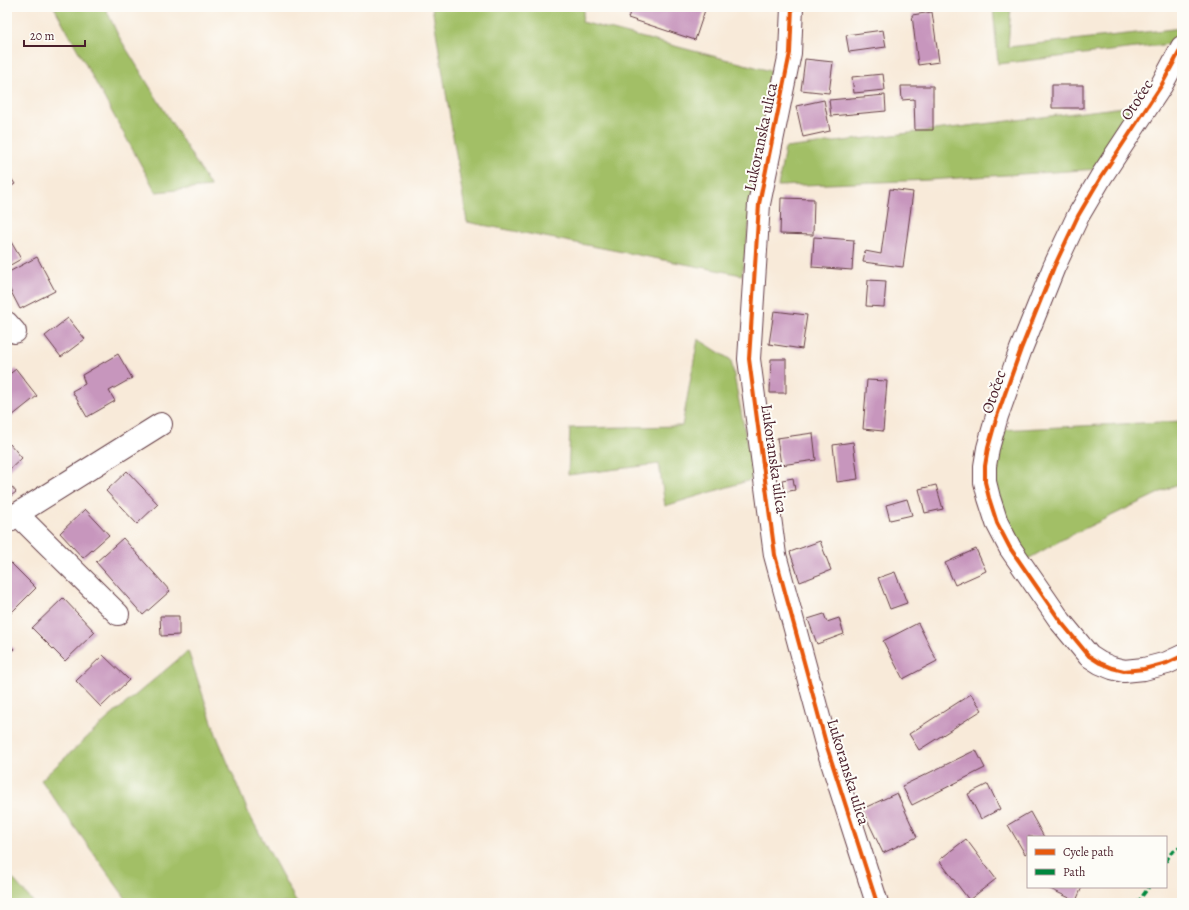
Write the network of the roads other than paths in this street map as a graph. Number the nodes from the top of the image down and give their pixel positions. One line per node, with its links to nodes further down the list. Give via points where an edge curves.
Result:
1 (792, 7): 7 (street, Lukoranska ulica, via 790,54 759,204 749,359 775,555 827,747)
2 (1182, 47): 6 (street, Otočec, via 1161,86 1078,216 1054,268 997,416 988,448 985,482 998,523 1010,548 1061,622 1089,656 1100,663 1124,671 1144,669)
3 (161, 424): 4 (street)
4 (12, 518): 5 (street)
5 (118, 614)
6 (1182, 656)
7 (877, 903)

